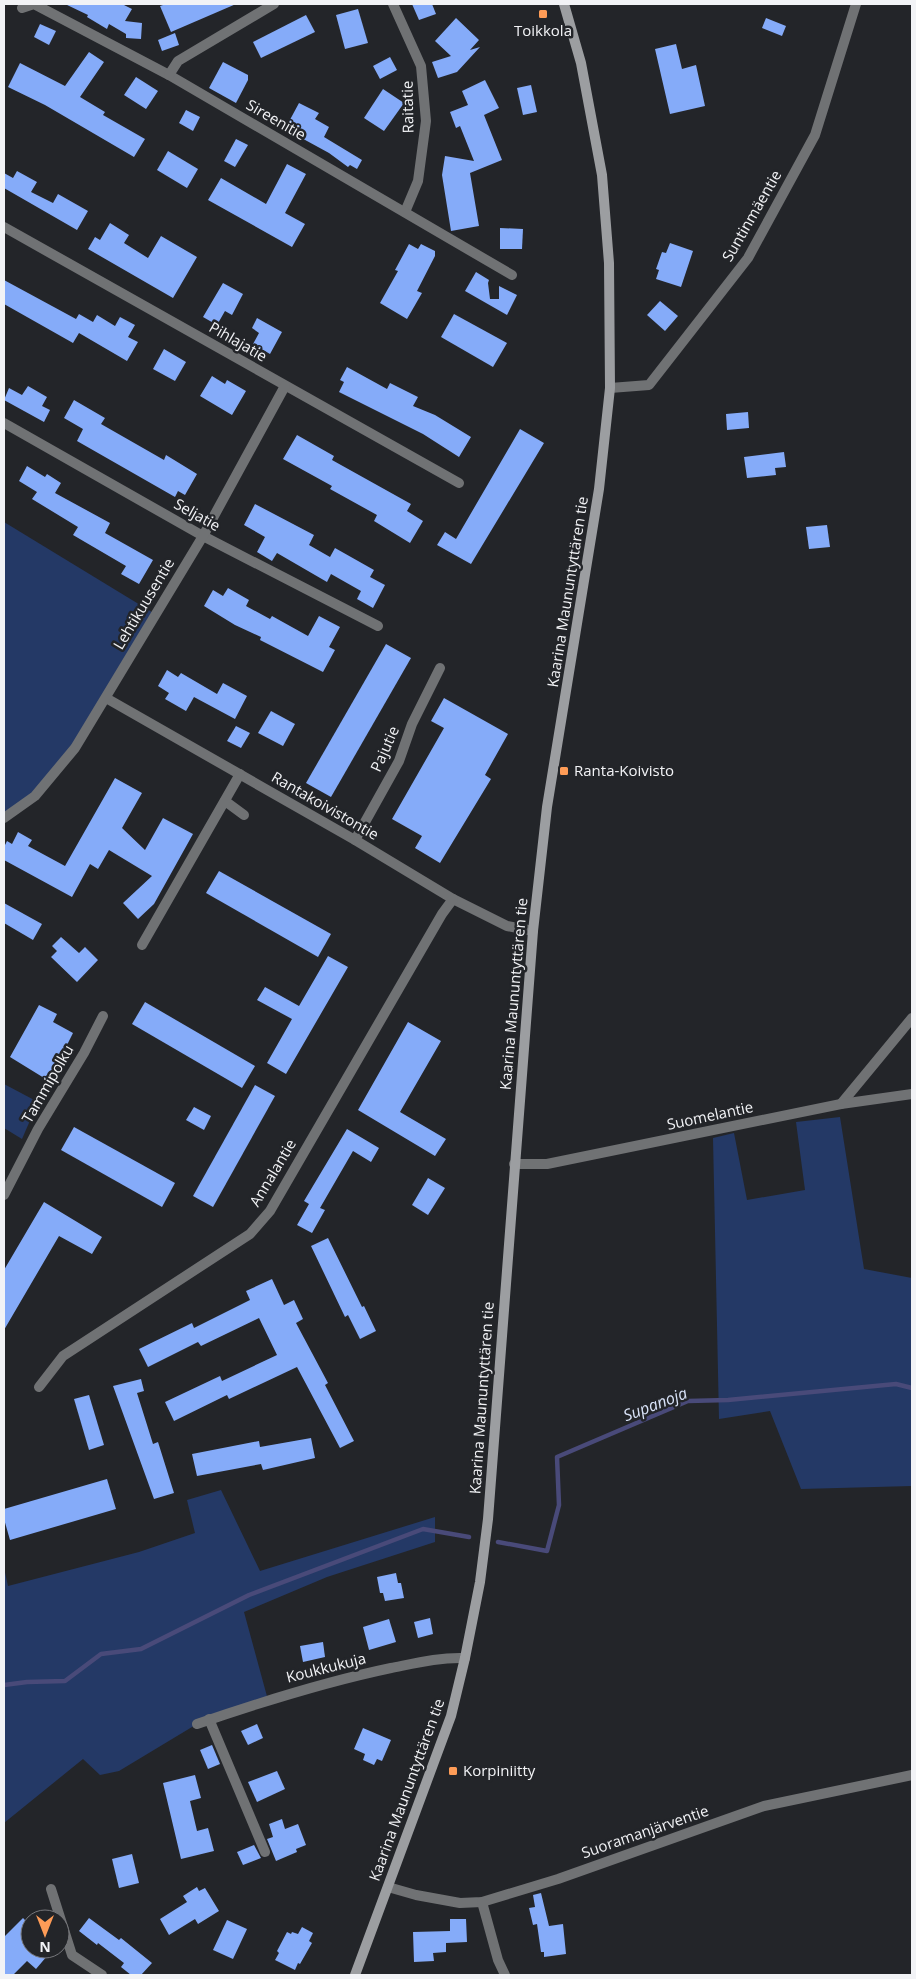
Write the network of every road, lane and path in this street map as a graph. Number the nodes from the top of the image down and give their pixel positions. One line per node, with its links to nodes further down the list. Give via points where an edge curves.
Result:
1 (274, 4): 6 (street, via 178,61)
2 (393, 4): 7 (street, Raitatie, via 421,66 426,121 418,181)
3 (564, 4): 11 (main road, Kaarina Maununtyttären tie, via 581,64 602,175 609,263)
4 (856, 4): 11 (street, Suntinmäentie, via 815,135 748,258 649,385)
5 (22, 8): 6 (street, Sireenitie, via 34,4)
6 (169, 75): 7 (street, Sireenitie)
7 (405, 212): 9 (street, Sireenitie)
8 (4, 226): 10 (street, Pihlajatie)
9 (512, 274)
10 (285, 386): 13 (street, Pihlajatie); 14 (street, Lehtikuusentie)
11 (610, 388): 24 (main road, Kaarina Maununtyttären tie, via 599,489 547,808)
12 (4, 423): 14 (street, Seljatie)
13 (459, 483)
14 (203, 536): 15 (street, Seljatie); 17 (street, Lehtikuusentie)
15 (378, 626)
16 (440, 668): 22 (street, Pajutie, via 412,724 399,761)
17 (106, 698): 18 (street, Rantakoivistontie); 21 (street, Lehtikuusentie, via 75,748 50,780)
18 (240, 774): 19 (street); 22 (street, Rantakoivistontie)
19 (225, 801): 20 (street); 25 (street)
20 (244, 814)
21 (4, 818)
22 (354, 840): 23 (street, Rantakoivistontie)
23 (453, 899): 24 (street, Rantakoivistontie, via 507,926); 32 (street, Annalantie, via 270,1211 250,1234 63,1356)
24 (533, 931): 30 (main road, Kaarina Maununtyttären tie)
25 (142, 945)
26 (103, 1016): 31 (street, Tammipolku)
27 (912, 1018): 29 (street)
28 (912, 1094): 29 (street, Suomelantie)
29 (841, 1104): 30 (street, Suomelantie, via 548,1164)
30 (514, 1164): 33 (main road, Kaarina Maununtyttären tie, via 488,1519)
31 (4, 1195)
32 (39, 1387)
33 (465, 1658): 34 (street, Koukkukuja, via 444,1658 370,1672 290,1692); 38 (main road, Kaarina Maununtyttären tie, via 451,1716)
34 (209, 1720): 35 (street, Koukkukuja); 37 (street)
35 (197, 1724)
36 (912, 1775): 40 (street, Suoramanjärventie, via 764,1806 558,1879)
37 (265, 1852)
38 (388, 1887): 40 (street, Suoramanjärventie, via 460,1903); 42 (main road, Kaarina Maununtyttären tie)
39 (51, 1889): 41 (street, via 72,1955)
40 (482, 1902): 43 (street)
41 (102, 1975)
42 (355, 1975)
43 (505, 1975)

